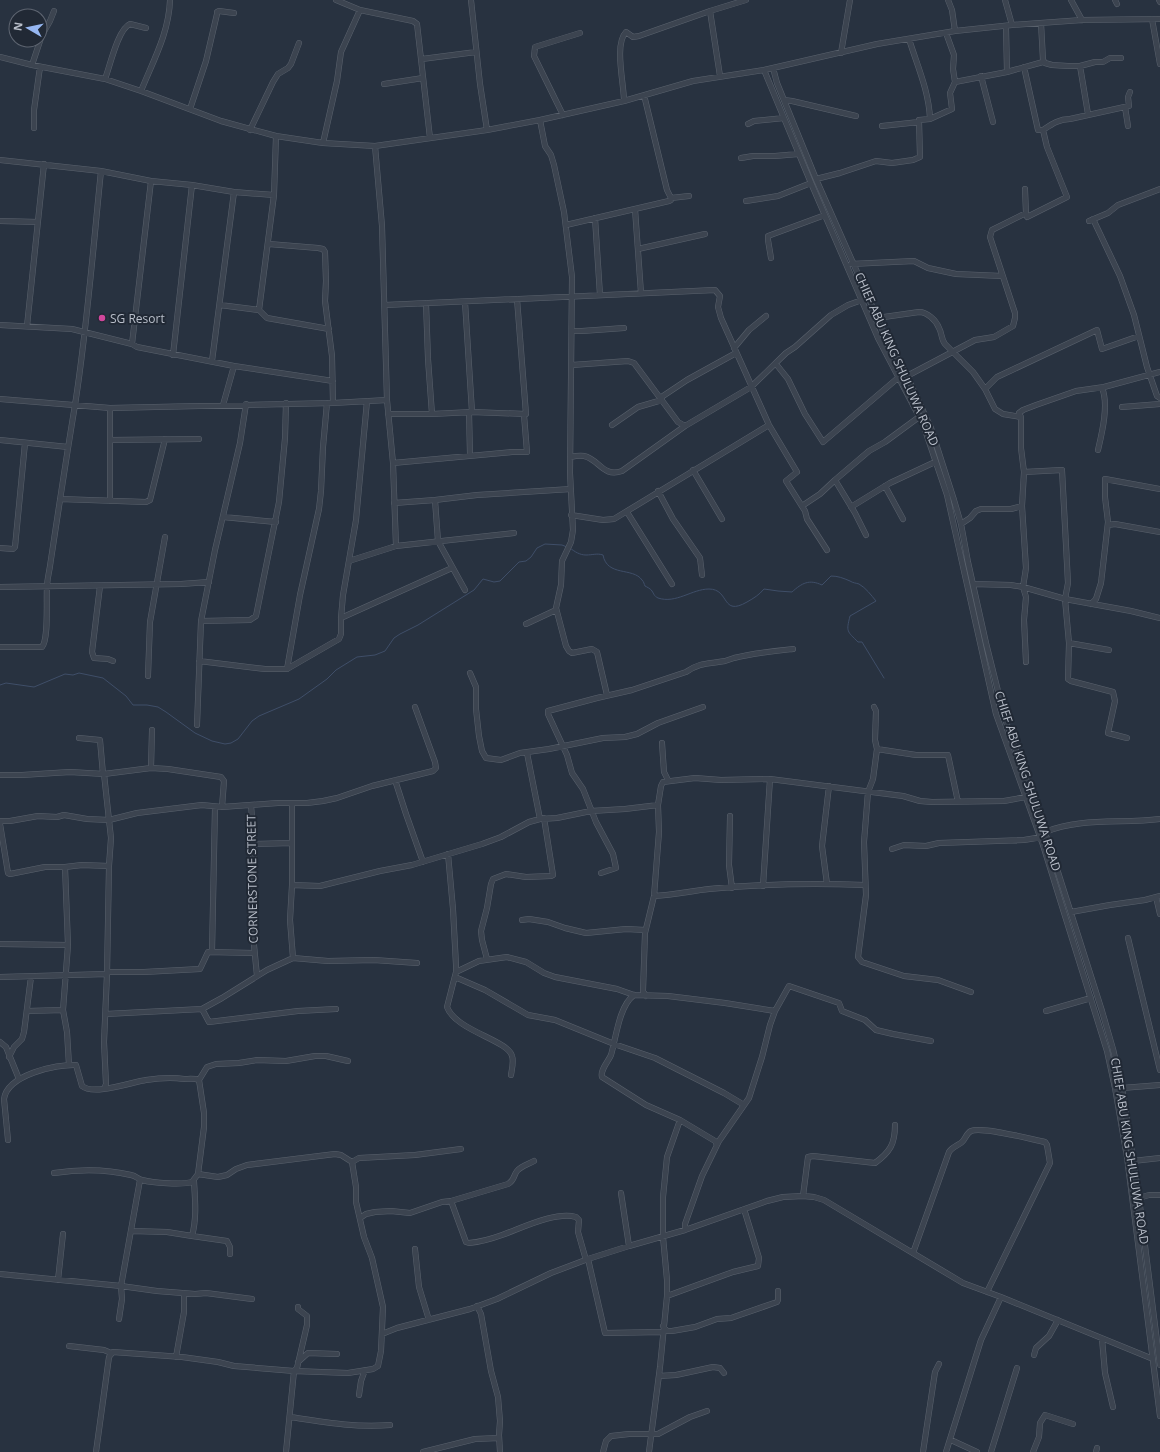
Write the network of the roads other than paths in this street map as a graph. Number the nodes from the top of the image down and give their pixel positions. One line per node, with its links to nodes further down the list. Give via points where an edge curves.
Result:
1 (170, 0): 45 (street, via 169,20 162,42)
2 (336, 0): 9 (street)
3 (471, 0): 25 (street)
4 (746, 0): 11 (street)
5 (850, 0): 26 (street)
6 (948, 0): 20 (street)
7 (1005, 0): 17 (street)
8 (1071, 0): 15 (street)
9 (360, 10): 29 (street, via 416,22); 69 (street, via 341,52)
10 (54, 11): 32 (street, via 42,35)
11 (710, 11): 39 (street); 49 (street, via 639,36 633,37 626,32 621,52)
12 (234, 13): 51 (street, via 217,12 206,61)
13 (1152, 19): 14 (street); 15 (street); 31 (street)
14 (1160, 19)
15 (1082, 20): 16 (street)
16 (1041, 23): 17 (street); 30 (street)
17 (1012, 25): 18 (street)
18 (1006, 27): 20 (street); 38 (street)
19 (146, 28): 42 (street, via 130,24 123,29)
20 (955, 31): 22 (street)
21 (580, 33): 53 (street, via 535,47 534,56)
22 (946, 33): 23 (street); 43 (street, via 954,55)
23 (910, 39): 26 (street); 56 (street, via 925,88)
24 (299, 43): 64 (street, via 291,64 278,74 273,82)
25 (476, 52): 29 (street); 65 (street)
26 (841, 53): 36 (street)
27 (0, 57): 32 (street)
28 (1121, 58): 33 (street)
29 (422, 59): 41 (street)
30 (1043, 62): 33 (street, via 1052,65); 35 (street)
31 (1160, 64)
32 (32, 65): 34 (street)
33 (1080, 66): 52 (street)
34 (40, 67): 42 (street); 63 (street)
35 (1024, 67): 38 (street); 66 (street, via 1038,130)
36 (773, 68): 37 (street); 48 (street, CHIEF ABU KING SHULUWA ROAD, via 776,83)
37 (764, 70): 39 (street); 55 (street)
38 (1007, 72): 40 (street)
39 (720, 76): 47 (street)
40 (981, 76): 43 (street); 59 (street)
41 (423, 78): 44 (street); 68 (street)
42 (105, 80): 45 (street)
43 (955, 82): 56 (street, via 950,93 952,109)
44 (384, 84)
45 (141, 91): 51 (street)
46 (1130, 92): 50 (street, via 1129,106)
47 (644, 95): 49 (street); 85 (street)
48 (784, 100): 54 (street); 76 (street, CHIEF ABU KING SHULUWA ROAD)
49 (624, 101): 53 (street)
50 (1125, 107): 52 (street); 62 (street)
51 (190, 109): 64 (street)
52 (1088, 114): 66 (street, via 1060,120)
53 (563, 115): 57 (street)
54 (856, 116)
55 (784, 118): 60 (street); 71 (street)
56 (930, 118): 58 (street)
57 (540, 120): 65 (street); 93 (street, via 545,146 554,165)
58 (919, 122): 61 (street); 76 (street, via 921,154 918,158 892,163 876,161)
59 (993, 122)
60 (748, 124)
61 (882, 126)
62 (1128, 126)
63 (34, 128)
64 (250, 130): 67 (street)
65 (487, 130): 68 (street)
66 (1043, 130): 89 (street, via 1067,197)
67 (276, 136): 69 (street); 83 (street)
68 (430, 138): 70 (street)
69 (323, 143): 70 (street)
70 (375, 146): 109 (street)
71 (798, 154): 72 (street); 78 (street)
72 (741, 158)
73 (0, 160): 74 (street)
74 (44, 164): 75 (street); 92 (street)
75 (100, 171): 77 (street); 118 (street)
76 (816, 179): 98 (street, CHIEF ABU KING SHULUWA ROAD)
77 (151, 181): 79 (street); 120 (street)
78 (811, 184): 86 (street, via 778,196); 88 (street)
79 (192, 185): 82 (street); 123 (street)
80 (1025, 189): 100 (street, via 1025,214 992,230 990,234)
81 (1160, 189): 119 (street, via 1118,205 1108,213 1091,220 1120,276)
82 (234, 192): 83 (street); 108 (street)
83 (274, 196): 95 (street)
84 (689, 196): 85 (street)
85 (671, 198): 87 (street, via 669,201)
86 (746, 201)
87 (635, 209): 90 (street); 96 (street)
88 (825, 215): 97 (street, via 768,236); 99 (street)
89 (1027, 217)
90 (595, 218): 93 (street); 102 (street)
91 (0, 221): 92 (street)
92 (38, 222): 114 (street)
93 (566, 225): 103 (street)
94 (705, 234): 96 (street)
95 (269, 244): 110 (street); 116 (street, via 325,250 325,301)
96 (638, 249): 101 (street)
97 (771, 258)
98 (854, 264): 99 (street); 100 (street, via 914,261 928,268 956,274); 112 (street, CHIEF ABU KING SHULUWA ROAD)
99 (847, 265): 105 (street)
100 (1002, 276): 122 (street, via 1015,313 1014,324 1010,329 994,337 975,340)
101 (641, 294): 102 (street); 121 (street, via 716,290 720,296 719,312)
102 (600, 295): 103 (street)
103 (572, 296): 104 (street); 117 (street)
104 (517, 299): 106 (street); 153 (street, via 526,410)
105 (862, 300): 125 (street, via 848,304 831,315); 131 (street, via 878,338)
106 (465, 302): 107 (street); 150 (street)
107 (426, 303): 109 (street); 152 (street)
108 (220, 305): 110 (street); 124 (street)
109 (385, 305): 139 (street)
110 (259, 310): 116 (street, via 266,318)
111 (766, 316): 121 (street, via 749,330)
112 (877, 318): 122 (street, via 924,312 937,324 942,340); 130 (street, CHIEF ABU KING SHULUWA ROAD)
113 (0, 326): 114 (street)
114 (27, 326): 118 (street)
115 (624, 328): 117 (street)
116 (329, 329): 132 (street)
117 (572, 331): 126 (street)
118 (84, 332): 120 (street); 146 (street)
119 (1139, 336): 129 (street); 135 (street, via 1102,349 1097,330 998,377)
120 (132, 344): 123 (street)
121 (735, 350): 133 (street); 138 (street)
122 (953, 352): 130 (street); 135 (street, via 973,372)
123 (173, 354): 124 (street)
124 (212, 361): 127 (street)
125 (776, 364): 131 (street, via 788,379 804,414 823,442); 133 (street)
126 (572, 365): 138 (street, via 633,362); 169 (street)
127 (234, 366): 132 (street); 147 (street)
128 (1160, 372): 129 (street)
129 (1150, 375): 134 (street); 136 (street)
130 (907, 376): 192 (street, CHIEF ABU KING SHULUWA ROAD, via 930,428)
131 (899, 377): 155 (street)
132 (333, 381): 143 (street)
133 (751, 387): 158 (street); 159 (street)
134 (1102, 388): 154 (street, via 1076,391 1030,408); 167 (street, via 1105,397 1104,419)
135 (985, 389): 154 (street, via 991,403 1000,413)
136 (1160, 398)
137 (0, 399): 146 (street)
138 (661, 399): 156 (street); 157 (street, via 638,407)
139 (387, 400): 140 (street); 151 (street)
140 (367, 401): 143 (street); 202 (street, via 356,520)
141 (286, 403): 142 (street); 144 (street); 191 (street, via 282,478)
142 (327, 403): 143 (street); 229 (street, via 322,491)
143 (333, 403)
144 (246, 404): 147 (street); 188 (street)
145 (1160, 404): 148 (street)
146 (75, 405): 149 (street); 166 (street)
147 (223, 405): 149 (street)
148 (1122, 407)
149 (110, 408): 164 (street)
150 (471, 412): 152 (street); 153 (street); 168 (street)
151 (388, 414): 152 (street); 171 (street)
152 (432, 414)
153 (524, 415): 168 (street, via 527,452)
154 (1019, 415): 173 (street)
155 (919, 417): 170 (street); 174 (street, via 869,451)
156 (678, 422): 159 (street); 160 (street)
157 (612, 425)
158 (769, 425): 172 (street); 183 (street, via 797,472 786,481)
159 (685, 426): 160 (street)
160 (674, 433): 169 (street, via 616,473 604,470 584,456)
161 (165, 439): 162 (street); 164 (street); 181 (street, via 150,500)
162 (199, 439)
163 (0, 440): 165 (street)
164 (110, 440): 181 (street)
165 (25, 443): 166 (street); 200 (street, via 16,547)
166 (68, 447): 179 (street)
167 (1098, 450)
168 (470, 455): 171 (street)
169 (570, 457): 176 (street)
170 (936, 462): 175 (street); 203 (street)
171 (393, 463): 182 (street)
172 (693, 470): 178 (street); 189 (street)
173 (1024, 472): 184 (street); 215 (street, via 1062,470 1068,583)
174 (835, 480): 183 (street); 185 (street)
175 (884, 486): 185 (street); 190 (street)
176 (571, 489): 180 (street); 187 (street)
177 (1160, 489): 193 (street, via 1105,479)
178 (658, 491): 186 (street); 205 (street, via 673,519 700,558)
179 (60, 499): 181 (street); 210 (street)
180 (435, 500): 182 (street); 198 (street)
181 (110, 501)
182 (394, 503): 199 (street)
183 (802, 506): 201 (street, via 807,519)
184 (1022, 506): 192 (street, via 981,509); 213 (street, via 1026,568)
185 (852, 508): 196 (street)
186 (627, 512): 187 (street, via 608,520); 208 (street)
187 (571, 515): 217 (street, via 571,542 562,561)
188 (223, 517): 191 (street); 206 (street)
189 (722, 519)
190 (903, 519)
191 (276, 522): 220 (street, via 255,618)
192 (961, 524): 203 (street, CHIEF ABU KING SHULUWA ROAD)
193 (1108, 525): 194 (street); 216 (street, via 1101,583 1096,599)
194 (1160, 532)
195 (514, 533): 198 (street)
196 (866, 535)
197 (165, 537): 207 (street)
198 (438, 541): 199 (street); 204 (street)
199 (396, 546): 202 (street)
200 (0, 548)
201 (827, 550)
202 (349, 561): 218 (street)
203 (965, 563): 209 (street, CHIEF ABU KING SHULUWA ROAD); 252 (street, via 996,714)
204 (452, 568): 214 (street); 218 (street)
205 (702, 575)
206 (209, 582): 207 (street); 220 (street)
207 (156, 584): 211 (street); 231 (street, via 150,629)
208 (672, 584)
209 (973, 584): 213 (street); 265 (street, CHIEF ABU KING SHULUWA ROAD, via 1005,719)
210 (47, 586): 211 (street); 212 (street); 223 (street, via 43,646)
211 (100, 586): 226 (street, via 92,652 94,658)
212 (0, 587)
213 (1023, 587): 215 (street); 228 (street, via 1026,597)
214 (465, 590)
215 (1065, 599): 216 (street); 222 (street)
216 (1091, 604): 219 (street)
217 (556, 610): 221 (street); 232 (street, via 568,651 596,651)
218 (341, 618): 229 (street, via 341,634 338,641)
219 (1160, 618)
220 (201, 621): 227 (street)
221 (526, 624)
222 (1069, 643): 225 (street); 239 (street, via 1068,679 1071,682 1112,692 1115,700 1108,733)
223 (0, 647)
224 (793, 649): 232 (street, via 700,664 686,672 632,690)
225 (1109, 650)
226 (113, 661)
227 (199, 661): 229 (street); 236 (street)
228 (1026, 662)
229 (287, 669)
230 (470, 673): 243 (street, via 476,687 477,721 485,757 501,760)
231 (148, 676)
232 (607, 695): 241 (street, via 548,712)
233 (703, 706): 241 (street, via 637,734)
234 (415, 707): 248 (street, via 436,768 433,771)
235 (874, 707): 242 (street)
236 (196, 725)
237 (152, 730): 244 (street)
238 (79, 738): 245 (street, via 100,740)
239 (1127, 738)
240 (662, 743): 249 (street, via 664,772)
241 (563, 746): 243 (street); 259 (street, via 572,773 583,790)
242 (876, 749): 251 (street, via 873,779); 253 (street, via 916,755 948,755)
243 (527, 753): 261 (street)
244 (151, 768): 245 (street); 258 (street, via 221,777 224,781)
245 (104, 774): 246 (street, via 70,772); 263 (street)
246 (0, 775)
247 (770, 779): 249 (street); 250 (street); 278 (street)
248 (395, 780): 254 (street, via 337,798); 271 (street)
249 (668, 780): 256 (street, via 662,782)
250 (830, 786): 251 (street); 275 (street, via 822,846)
251 (868, 792): 253 (street, via 903,796 920,801); 277 (street, via 864,842)
252 (1026, 797): 253 (street, via 1011,801); 266 (street)
253 (958, 802)
254 (292, 803): 255 (street); 267 (street)
255 (251, 805): 258 (street); 268 (street, CORNERSTONE STREET)
256 (658, 805): 259 (street); 280 (street, via 659,832)
257 (215, 807): 258 (street); 263 (street, via 147,811); 289 (street)
258 (222, 807)
259 (591, 811): 261 (street); 274 (street, via 616,864 616,868)
260 (730, 816): 279 (street, via 729,865)
261 (542, 819): 270 (street, via 529,822 501,837); 292 (street, via 553,875 526,877 506,874 493,879 481,931)
262 (1160, 819): 265 (street, via 1079,823 1056,827)
263 (108, 820): 264 (street, via 64,815); 272 (street, via 111,838)
264 (0, 822): 273 (street, via 8,873 45,867)
265 (1046, 834): 266 (street); 282 (street, CHIEF ABU KING SHULUWA ROAD)
266 (1040, 838): 269 (street); 302 (street)
267 (292, 843): 268 (street); 276 (street)
268 (254, 844): 290 (street, CORNERSTONE STREET, via 251,914)
269 (892, 848)
270 (448, 854): 271 (street); 295 (street)
271 (423, 862): 276 (street, via 320,886)
272 (109, 866): 273 (street); 294 (street)
273 (65, 867): 288 (street)
274 (602, 873)
275 (827, 884): 277 (street); 278 (street)
276 (292, 885): 291 (street, via 290,920)
277 (865, 885): 300 (street, via 866,895 858,953 860,959 904,976 938,980)
278 (763, 886): 279 (street)
279 (732, 888): 280 (street)
280 (654, 896): 285 (street)
281 (1158, 897): 282 (street); 283 (street)
282 (1071, 912): 309 (street, CHIEF ABU KING SHULUWA ROAD)
283 (1160, 914)
284 (522, 920): 285 (street, via 548,922 586,933)
285 (645, 930): 301 (street)
286 (1128, 938): 320 (street)
287 (0, 944): 288 (street)
288 (68, 945): 297 (street)
289 (212, 952): 290 (street); 294 (street, via 208,952 200,970)
290 (254, 953): 298 (street, CORNERSTONE STREET)
291 (293, 958): 293 (street); 298 (street)
292 (487, 959): 295 (street); 301 (street, via 510,957 555,977)
293 (417, 962)
294 (107, 973): 297 (street); 311 (street)
295 (455, 974): 314 (street, via 528,1015 554,1020); 321 (street, via 448,1010 464,1027 511,1053)
296 (31, 976): 297 (street); 299 (street); 306 (street)
297 (65, 976): 305 (street)
298 (257, 976): 303 (street)
299 (0, 977)
300 (971, 992)
301 (638, 994): 307 (street, via 719,1002); 314 (street, via 627,1001)
302 (1091, 998): 308 (street); 310 (street)
303 (202, 1009): 304 (street, via 210,1022); 311 (street)
304 (336, 1009)
305 (63, 1010): 306 (street); 319 (street)
306 (28, 1011): 316 (street, via 23,1036)
307 (775, 1011): 312 (street, via 789,986 839,1004 842,1011 866,1020 876,1030); 327 (street, via 751,1092)
308 (1046, 1011)
309 (1102, 1011): 310 (street); 326 (street, CHIEF ABU KING SHULUWA ROAD)
310 (1095, 1013): 361 (street, via 1117,1096)
311 (106, 1014): 325 (street)
312 (931, 1041)
313 (0, 1042): 315 (street)
314 (614, 1044): 327 (street, via 655,1058); 328 (street, via 601,1074 603,1079 646,1105)
315 (6, 1047): 316 (street); 317 (street)
316 (14, 1047): 317 (street)
317 (9, 1057): 322 (street)
318 (348, 1061): 323 (street, via 316,1056 286,1061 257,1060 216,1064 207,1067)
319 (69, 1065): 322 (street, via 48,1068); 325 (street, via 76,1065 84,1087)
320 (1160, 1070)
321 (511, 1074)
322 (19, 1079): 330 (street, via 8,1088 4,1096)
323 (199, 1080): 325 (street, via 171,1077 112,1088); 338 (street, via 204,1127)
324 (1160, 1085): 326 (street)
325 (105, 1086)
326 (1122, 1088): 335 (street, CHIEF ABU KING SHULUWA ROAD)
327 (744, 1105): 331 (street)
328 (680, 1120): 331 (street); 354 (street, via 667,1157)
329 (895, 1125): 343 (street, via 891,1148 875,1164 808,1157)
330 (8, 1140)
331 (717, 1142): 350 (street, via 695,1194)
332 (461, 1148): 336 (street, via 415,1155 359,1158)
333 (1160, 1158): 335 (street)
334 (534, 1161): 345 (street, via 519,1169 510,1183)
335 (1134, 1161): 344 (street, CHIEF ABU KING SHULUWA ROAD)
336 (352, 1162): 338 (street, via 341,1154 335,1154 247,1164 218,1177); 346 (street)
337 (54, 1173): 339 (street, via 85,1170 131,1175)
338 (198, 1174): 340 (street)
339 (140, 1180): 340 (street, via 177,1183); 351 (street)
340 (194, 1181): 353 (street, via 196,1205)
341 (621, 1193): 355 (street)
342 (1160, 1195): 344 (street)
343 (804, 1196): 347 (street, via 783,1196); 357 (street, via 824,1200)
344 (1139, 1198): 362 (street, CHIEF ABU KING SHULUWA ROAD)
345 (451, 1201): 348 (street, via 410,1214 392,1211); 359 (street, via 469,1244 549,1218 569,1215 576,1217 579,1220 578,1232)
346 (358, 1209): 348 (street); 349 (street)
347 (744, 1210): 350 (street); 368 (street, via 759,1258 758,1266 733,1272)
348 (366, 1214): 349 (street)
349 (360, 1218): 377 (street, via 383,1307)
350 (685, 1230): 354 (street)
351 (132, 1231): 353 (street); 364 (street)
352 (63, 1234): 363 (street)
353 (192, 1236): 358 (street, via 227,1241)
354 (663, 1237): 355 (street); 368 (street)
355 (629, 1246): 359 (street)
356 (415, 1249): 374 (street, via 419,1287)
357 (913, 1253): 366 (street, via 963,1283); 366 (street, via 949,1152 952,1147 962,1142 969,1132 975,1129 986,1130 1045,1142 1050,1163)
358 (230, 1254)
359 (587, 1260): 371 (street); 376 (street, via 605,1333)
360 (0, 1274): 363 (street)
361 (1142, 1274): 362 (street); 384 (street)
362 (1149, 1274): 387 (street, CHIEF ABU KING SHULUWA ROAD)
363 (58, 1280): 364 (street)
364 (121, 1286): 367 (street); 373 (street)
365 (778, 1291): 376 (street, via 777,1302 731,1318 717,1319 695,1327 672,1331)
366 (987, 1292): 369 (street)
367 (184, 1293): 370 (street); 383 (street, via 184,1312)
368 (667, 1296): 376 (street)
369 (1001, 1297): 375 (street); 402 (street, via 981,1340)
370 (252, 1299)
371 (477, 1306): 374 (street); 401 (street, via 481,1314 498,1397)
372 (298, 1307): 385 (street, via 307,1316 307,1325)
373 (119, 1319)
374 (429, 1320): 377 (street)
375 (1058, 1320): 378 (street); 382 (street, via 1049,1336 1036,1348)
376 (663, 1329): 392 (street)
377 (382, 1334): 389 (street, via 378,1366)
378 (1102, 1339): 384 (street); 394 (street, via 1105,1373)
379 (69, 1346): 380 (street)
380 (111, 1353): 383 (street); 403 (street, via 107,1366)
381 (338, 1354): 385 (street, via 308,1353)
382 (1034, 1355)
383 (176, 1357): 390 (street, via 234,1366)
384 (1153, 1359): 396 (street)
385 (298, 1362): 390 (street)
386 (939, 1364): 409 (street, via 935,1372)
387 (1160, 1366)
388 (1017, 1368): 412 (street)
389 (365, 1370): 390 (street, via 348,1373); 393 (street)
390 (294, 1371): 397 (street)
391 (724, 1373): 392 (street, via 720,1368 713,1367)
392 (659, 1376): 400 (street)
393 (359, 1395)
394 (1113, 1407)
395 (707, 1411): 400 (street, via 658,1434)
396 (1160, 1416)
397 (290, 1417): 399 (street, via 346,1425); 404 (street)
398 (1073, 1424): 413 (street, via 1045,1415 1040,1423 1039,1437)
399 (390, 1425)
400 (650, 1435): 407 (street, via 611,1436 606,1441); 408 (street)
401 (499, 1438): 405 (street, via 475,1439); 406 (street)
402 (950, 1440): 410 (street); 411 (street)
403 (96, 1452)
404 (286, 1452)
405 (423, 1452)
406 (500, 1452)
407 (603, 1452)
408 (649, 1452)
409 (923, 1452)
410 (946, 1452)
411 (977, 1452)
412 (991, 1452)
413 (1033, 1452)

